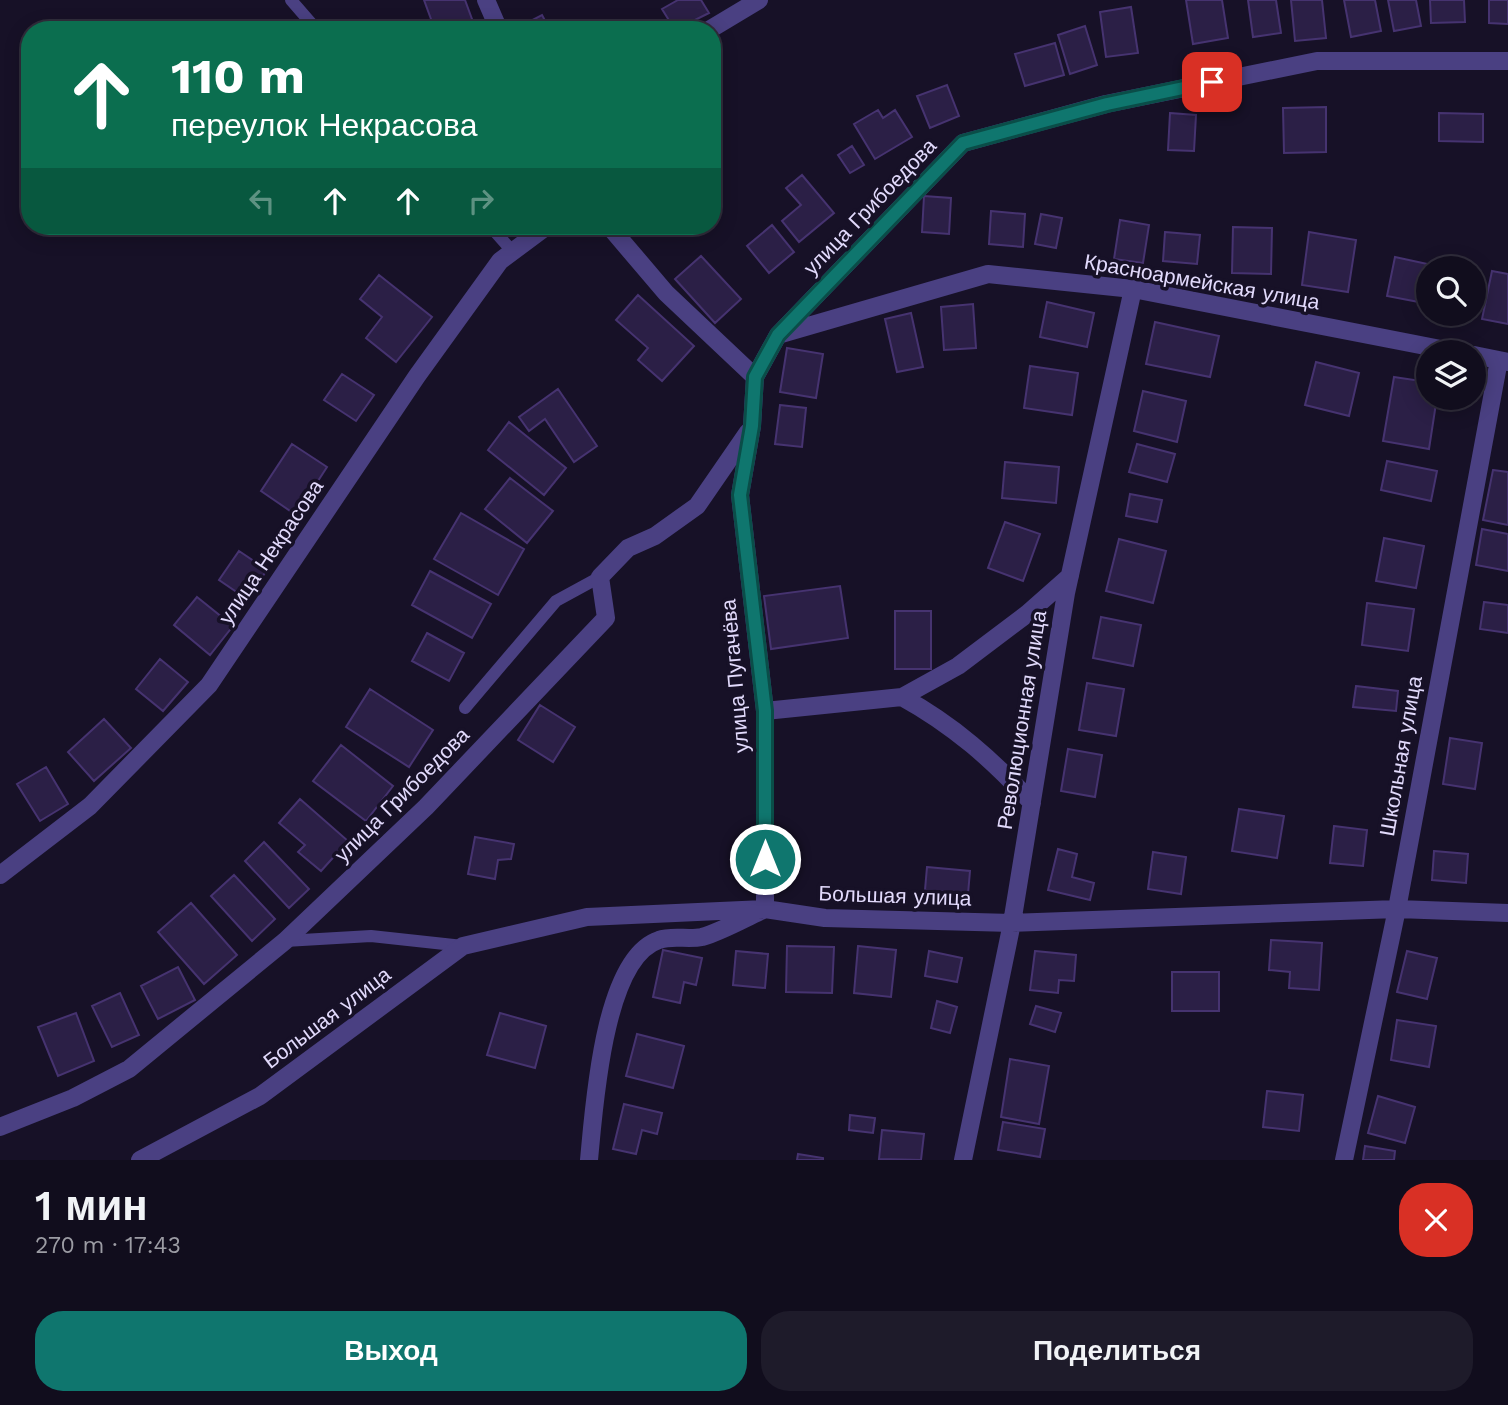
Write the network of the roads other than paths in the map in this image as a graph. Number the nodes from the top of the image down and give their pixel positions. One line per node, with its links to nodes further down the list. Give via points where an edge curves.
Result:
1 (291, 0): 4 (lane)
2 (486, 0): 5 (street)
3 (759, 0): 6 (street)
4 (309, 21)
5 (495, 21)
6 (721, 23)
7 (1508, 61): 13 (street, улица Грибоедова, via 1317,61 1107,104 963,143)
8 (498, 235): 11 (lane)
9 (535, 235): 11 (street, улица Некрасова)
10 (617, 235): 16 (street, via 666,293)
11 (513, 252): 24 (street, улица Некрасова, via 500,261 417,376 209,685 90,806)
12 (1133, 289): 13 (street, Красноармейская улица, via 988,274); 14 (street, Красноармейская улица); 18 (street, Революционная улица)
13 (778, 335): 16 (street, улица Грибоедова)
14 (1416, 344)
15 (1503, 361): 26 (street, Школьная улица)
16 (755, 377): 17 (street, улица Пугачёва)
17 (752, 426): 19 (street, via 697,506 655,536 628,548); 22 (street, улица Пугачёва, via 740,495)
18 (1070, 576): 20 (street, via 958,666); 23 (street, Революционная улица)
19 (600, 577): 21 (lane, via 556,601); 29 (street, улица Грибоедова, via 607,618 426,807)
20 (902, 697): 22 (street); 23 (street, via 940,718 996,763)
21 (465, 708)
22 (765, 711): 25 (street, улица Пугачёва)
23 (1032, 803): 28 (street, Революционная улица)
24 (0, 875)
25 (765, 909): 28 (street, Большая улица, via 825,918); 30 (street, Большая улица, via 587,917); 34 (street, via 701,937 659,940 639,952 619,986 607,1023)
26 (1397, 909): 27 (street, Большая улица); 28 (street, Большая улица); 36 (street, Школьная улица)
27 (1508, 913)
28 (1012, 923): 35 (street, Революционная улица)
29 (285, 941): 30 (lane, via 371,936); 31 (street, улица Грибоедова, via 129,1069)
30 (463, 946): 33 (street, Большая улица, via 260,1097)
31 (6, 1125): 32 (lane)
32 (0, 1137)
33 (140, 1160)
34 (589, 1160)
35 (963, 1160)
36 (1344, 1160)

